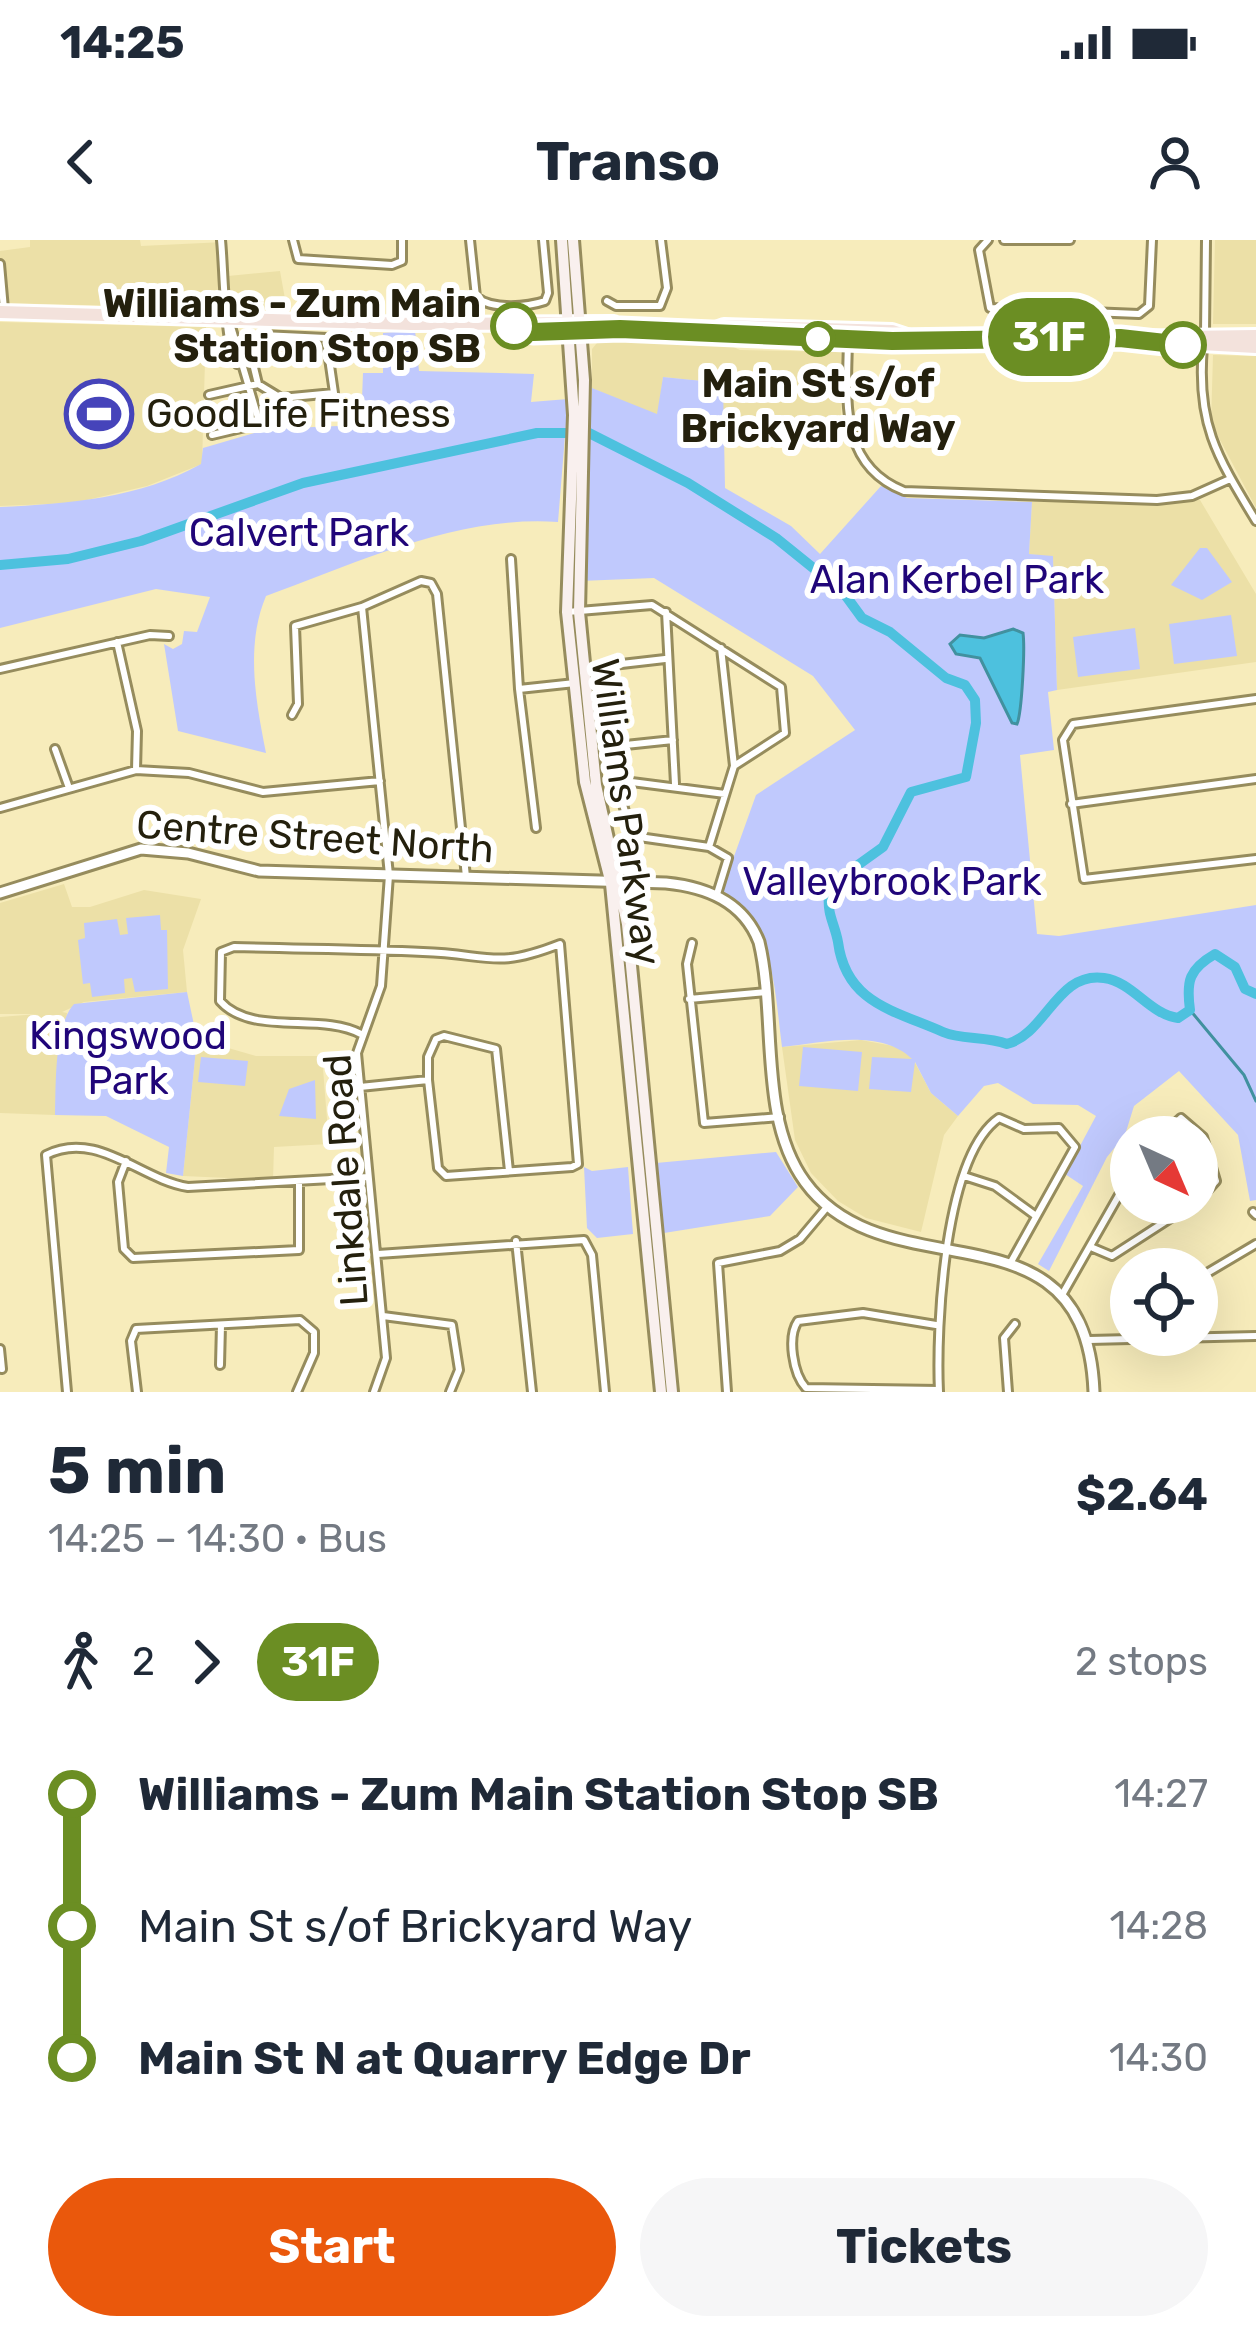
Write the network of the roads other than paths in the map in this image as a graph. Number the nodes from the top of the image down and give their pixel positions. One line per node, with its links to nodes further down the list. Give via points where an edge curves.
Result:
1 (221, 240): 17 (street)
2 (293, 240): 3 (street, via 298,260 392,265 402,261)
3 (402, 240)
4 (470, 240): 5 (street, via 476,297 533,305 548,293)
5 (543, 240)
6 (562, 240): 18 (main road, Williams Parkway)
7 (573, 240): 18 (main road, Williams Parkway)
8 (661, 240): 15 (street, via 667,288 660,307)
9 (988, 240): 12 (street, via 979,250 990,308 1139,314 1149,306)
10 (1004, 240): 11 (street)
11 (1070, 240)
12 (1152, 240)
13 (1206, 240): 23 (street)
14 (0, 264): 16 (street)
15 (607, 301)
16 (2, 312): 17 (main road)
17 (230, 320): 18 (main road); 26 (street, via 227,345)
18 (575, 327): 19 (main road, via 614,322 620,329); 33 (main road, Williams Parkway)
19 (709, 332): 21 (main road, via 724,326); 22 (main road)
20 (1256, 336): 23 (main road)
21 (910, 337): 22 (main road); 23 (main road)
22 (848, 340): 29 (street, via 849,434 884,479 904,491 1156,500 1192,496)
23 (1204, 340): 24 (main road); 29 (street, via 1202,412)
24 (1256, 347)
25 (258, 384): 25 (street, via 280,398 331,396 329,342 262,335 250,352); 26 (street)
26 (247, 388): 27 (street); 28 (street, via 257,422)
27 (209, 395)
28 (212, 435)
29 (1230, 478): 30 (street)
30 (1256, 521)
31 (511, 559): 41 (street)
32 (362, 607): 43 (street, via 295,626); 49 (street, Linkdale Road); 59 (street, via 421,581 435,589)
33 (573, 612): 34 (street, via 652,605); 40 (main road, Williams Parkway)
34 (666, 612): 37 (street); 38 (street)
35 (169, 637): 36 (street)
36 (117, 642): 39 (street); 47 (street, via 137,731)
37 (722, 648): 46 (street); 46 (street, via 781,687 785,733)
38 (664, 659): 44 (street); 44 (street, via 604,666 610,738 616,746)
39 (0, 669)
40 (580, 683): 41 (street); 60 (main road, Williams Parkway, via 585,782)
41 (519, 689): 55 (street)
42 (1256, 699): 53 (street, via 1073,724 1063,740)
43 (292, 715)
44 (673, 740): 50 (street)
45 (55, 748): 51 (street)
46 (734, 766): 52 (street)
47 (136, 770): 49 (street, via 275,793); 51 (street)
48 (1256, 779): 53 (street)
49 (380, 782): 58 (street, Linkdale Road)
50 (675, 784): 52 (street); 56 (street, via 616,780 632,836)
51 (69, 788): 54 (street)
52 (725, 794): 56 (street)
53 (1071, 804): 57 (street, via 1079,873 1091,881)
54 (0, 808)
55 (536, 828)
56 (709, 848): 62 (street, via 728,859)
57 (1256, 859)
58 (388, 874): 59 (street, Centre Street North); 61 (street, Centre Street North, via 259,871 141,849); 64 (street, Linkdale Road)
59 (466, 877): 60 (street, Centre Street North)
60 (616, 884): 62 (street, Centre Street North); 107 (main road, Williams Parkway); 108 (main road, Williams Parkway)
61 (0, 892)
62 (717, 894): 65 (street, via 756,933)
63 (692, 944): 66 (street)
64 (387, 952): 67 (street, Linkdale Road); 67 (street, via 220,952 220,1001 231,1012 335,1022); 72 (street, via 478,962 562,948 581,1158 572,1167)
65 (767, 992): 66 (street); 70 (street)
66 (689, 999): 70 (street, via 704,1123)
67 (361, 1034): 69 (street, Linkdale Road)
68 (428, 1080): 69 (street); 72 (street, via 442,1173); 72 (street, via 438,1037 496,1049)
69 (360, 1087): 74 (street, Linkdale Road)
70 (779, 1117): 76 (street, via 794,1166)
71 (126, 1161): 75 (street, via 188,1187); 75 (street, via 118,1187 124,1250 133,1258 299,1250); 100 (street, via 104,1151 57,1150 45,1160)
72 (509, 1171)
73 (964, 1176): 78 (street, via 995,1186); 78 (street, via 970,1149 996,1118 1066,1132 1075,1150); 83 (street)
74 (368, 1177): 75 (street); 84 (street, Linkdale Road)
75 (299, 1181)
76 (827, 1207): 83 (street, via 877,1233); 109 (street, via 786,1247 718,1263)
77 (1110, 1215): 82 (street)
78 (1036, 1216): 85 (street)
79 (1162, 1224): 82 (street, via 1112,1256)
80 (516, 1241): 84 (street); 105 (street); 106 (street, via 579,1238 588,1245)
81 (1256, 1244): 86 (street)
82 (1093, 1248): 87 (street)
83 (949, 1249): 85 (street); 91 (street)
84 (378, 1255): 88 (street, Linkdale Road)
85 (1010, 1262): 87 (street)
86 (1218, 1267)
87 (1062, 1295): 95 (street)
88 (383, 1316): 103 (street, Linkdale Road, via 386,1358); 104 (street, via 452,1325 459,1370)
89 (221, 1324): 97 (street); 101 (street, via 136,1329 130,1341); 102 (street, via 308,1324 314,1353)
90 (1015, 1324): 110 (street, via 1004,1338)
91 (937, 1325): 99 (street); 99 (street, via 859,1314 798,1321 792,1336 806,1388)
92 (1218, 1336): 93 (street)
93 (1256, 1336)
94 (1110, 1338): 95 (street)
95 (1089, 1340): 111 (street)
96 (0, 1348): 98 (street)
97 (220, 1364)
98 (2, 1369)
99 (939, 1391)
100 (67, 1392)
101 (137, 1392)
102 (297, 1392)
103 (374, 1392)
104 (450, 1392)
105 (532, 1392)
106 (605, 1392)
107 (661, 1392)
108 (673, 1392)
109 (727, 1392)
110 (1008, 1392)
111 (1094, 1392)

